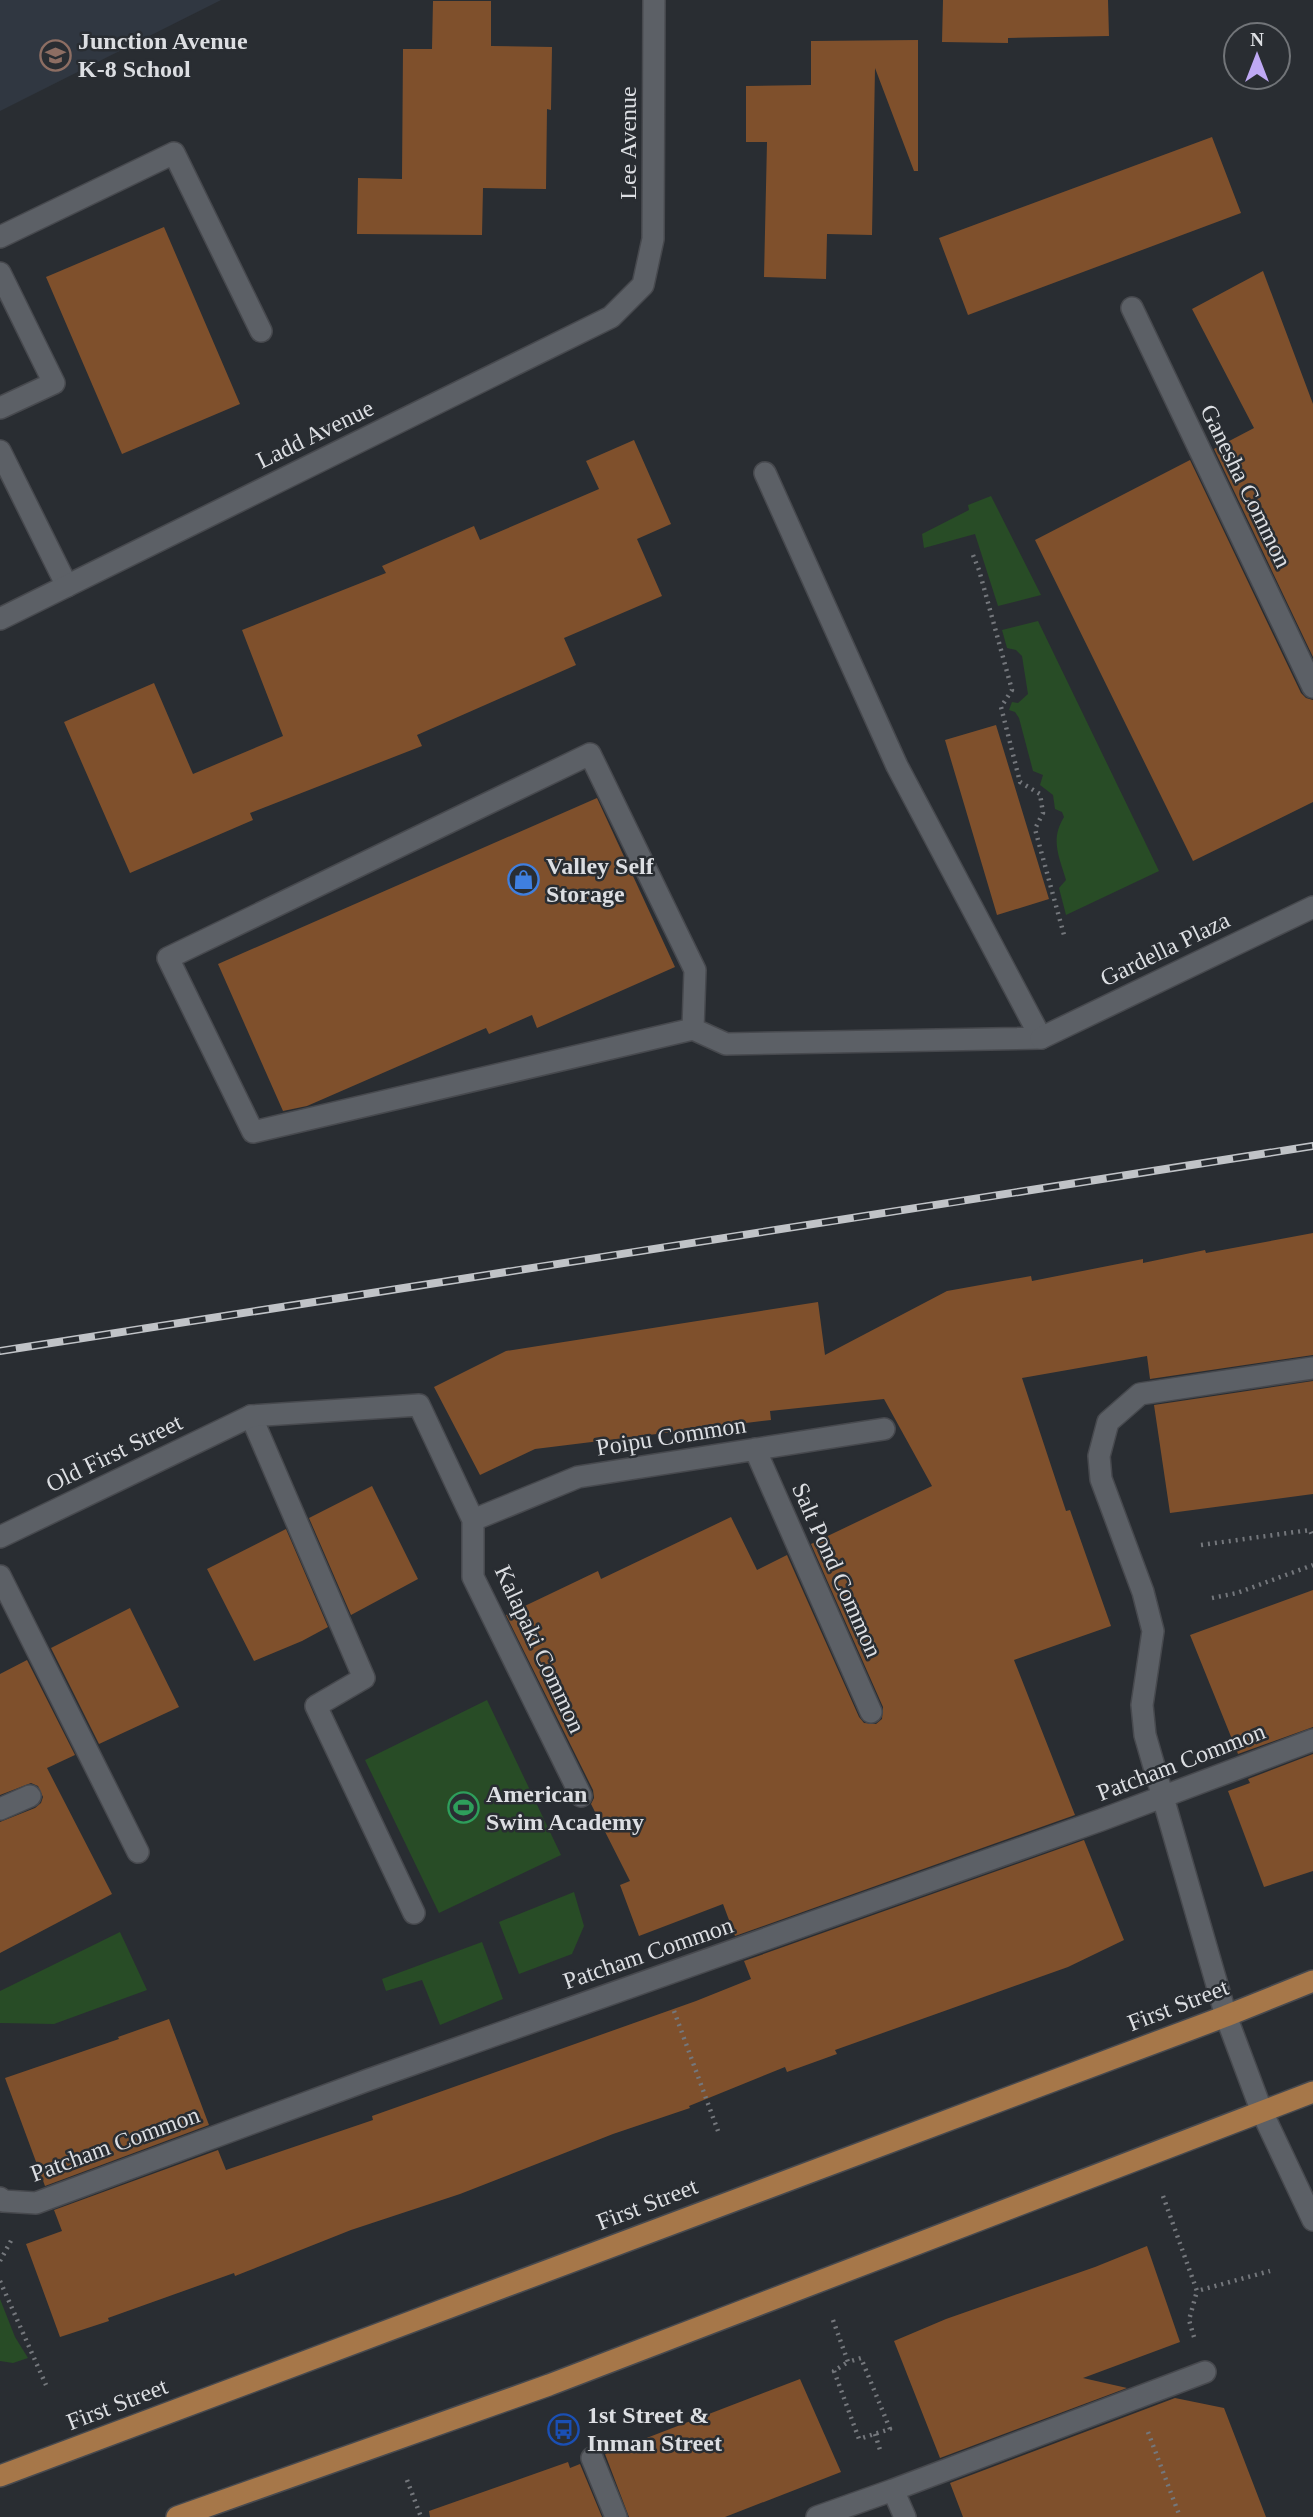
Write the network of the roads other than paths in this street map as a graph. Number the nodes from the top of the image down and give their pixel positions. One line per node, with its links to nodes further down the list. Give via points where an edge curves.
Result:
1 (654, 0): 4 (street, Lee Avenue, via 653,239)
2 (0, 237): 6 (street, via 174,153)
3 (0, 273): 7 (street, via 54,383)
4 (643, 285): 10 (street, Ladd Avenue, via 611,317)
5 (1132, 308): 12 (street, Ganesha Common)
6 (261, 331)
7 (0, 408)
8 (0, 452): 10 (street)
9 (765, 474): 15 (street, via 897,766)
10 (68, 586): 11 (street, Ladd Avenue)
11 (0, 619)
12 (1313, 687)
13 (1313, 907): 15 (street, Gardella Plaza)
14 (693, 1029): 14 (street, via 695,970 590,754 167,958 253,1132); 15 (street, via 726,1044)
15 (1041, 1038)
16 (1313, 1368): 27 (street, via 1140,1394 1108,1422 1099,1457 1101,1479 1153,1631 1142,1705)
17 (251, 1416): 20 (street, Kalapaki Common, via 419,1405); 21 (street, Old First Street); 30 (street, via 364,1678 316,1706)
18 (884, 1429): 19 (street, Poipu Common)
19 (755, 1449): 20 (street, Poipu Common, via 578,1477); 23 (street, Salt Pond Common)
20 (473, 1520): 26 (street, Kalapaki Common, via 473,1577)
21 (0, 1537)
22 (0, 1576): 29 (street)
23 (871, 1712)
24 (1313, 1740): 27 (street, Patcham Common)
25 (30, 1796): 28 (street)
26 (581, 1796)
27 (1162, 1798): 32 (street); 35 (street, Patcham Common, via 36,2203)
28 (0, 1809)
29 (138, 1852)
30 (414, 1913)
31 (1313, 1981): 32 (main road, First Street)
32 (1226, 2016): 34 (street); 39 (main road, First Street)
33 (1313, 2092): 34 (main road)
34 (1262, 2112): 36 (street); 41 (main road, via 549,2385)
35 (0, 2198)
36 (1313, 2220)
37 (1205, 2372): 40 (street)
38 (592, 2458): 42 (street)
39 (0, 2476)
40 (893, 2490): 43 (street); 44 (street)
41 (177, 2517)
42 (616, 2517)
43 (817, 2517)
44 (905, 2517)

